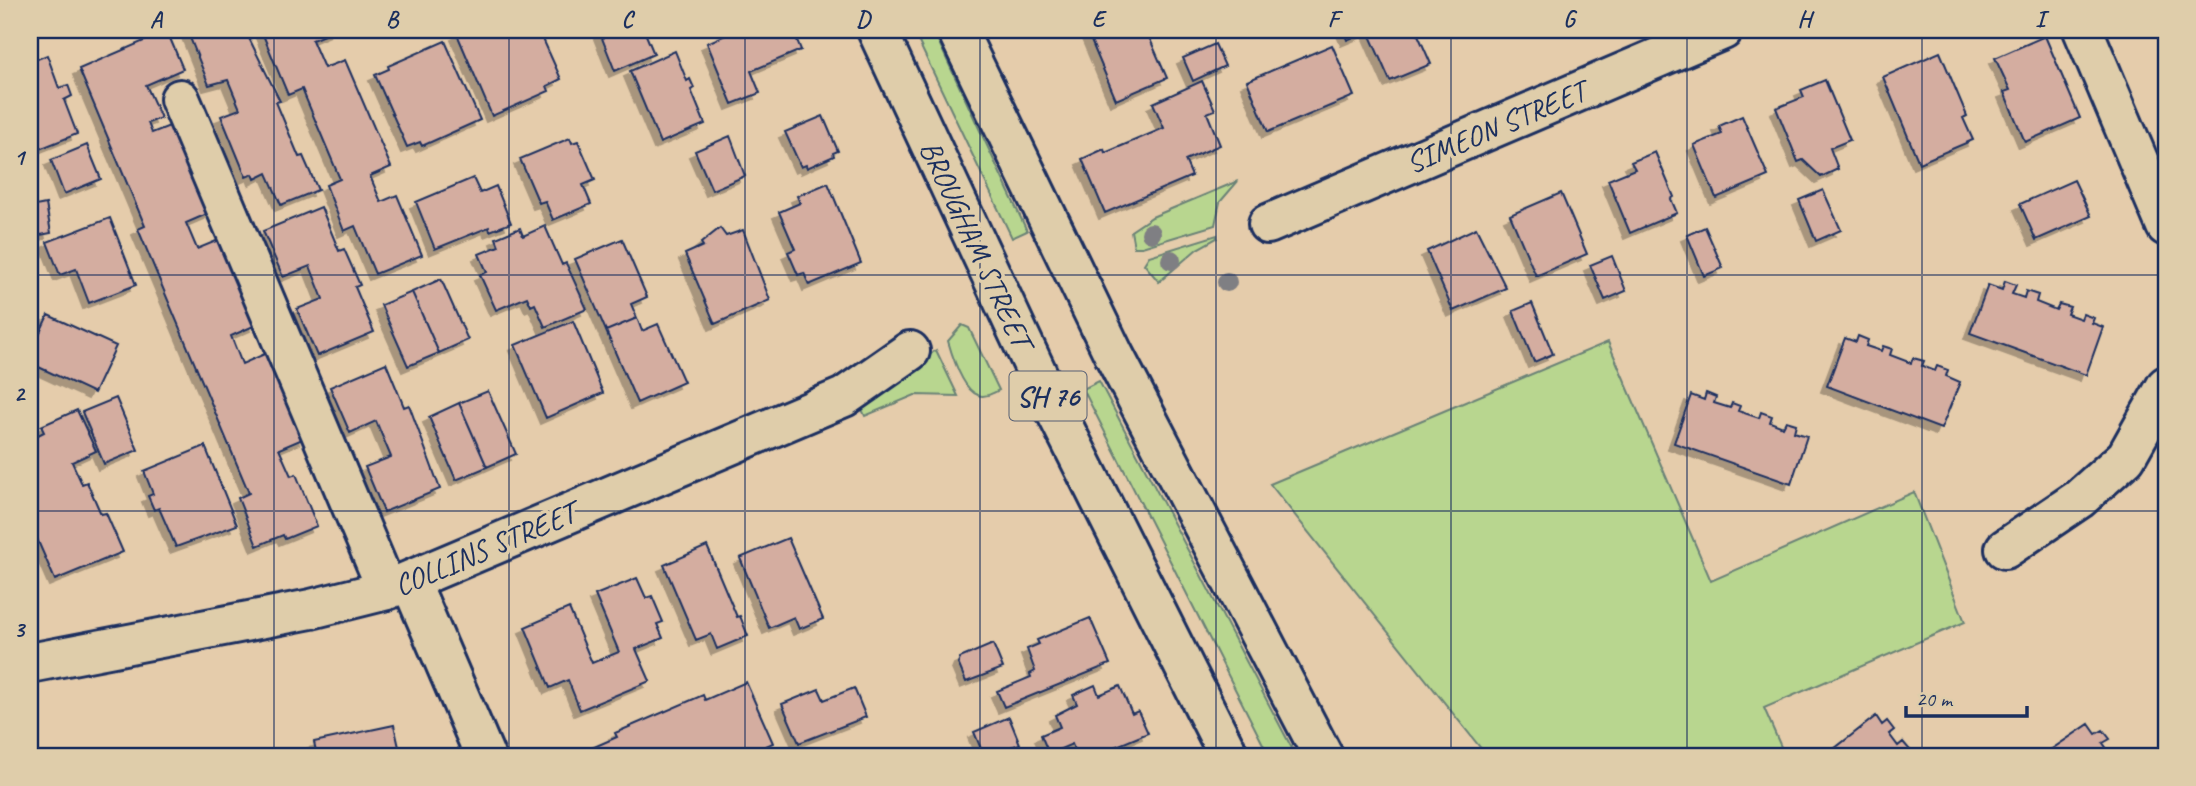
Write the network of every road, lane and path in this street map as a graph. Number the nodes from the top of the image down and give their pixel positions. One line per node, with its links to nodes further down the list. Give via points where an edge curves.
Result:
1 (877, 30): 15 (main road, BROUGHAM STREET / SH 76, via 1043,386)
2 (957, 30): 13 (main road, SH 76, via 1114,355)
3 (1723, 30): 6 (main road, SIMEON STREET)
4 (2083, 30): 7 (main road)
5 (180, 99): 11 (main road)
6 (1268, 225)
7 (2166, 226)
8 (911, 351): 11 (main road, COLLINS STREET, via 844,397)
9 (2166, 386): 10 (main road, via 2126,457 2079,499)
10 (2005, 549)
11 (399, 586): 12 (main road, COLLINS STREET, via 311,609); 14 (main road)
12 (30, 663)
13 (1323, 750)
14 (485, 756)
15 (1228, 756)

